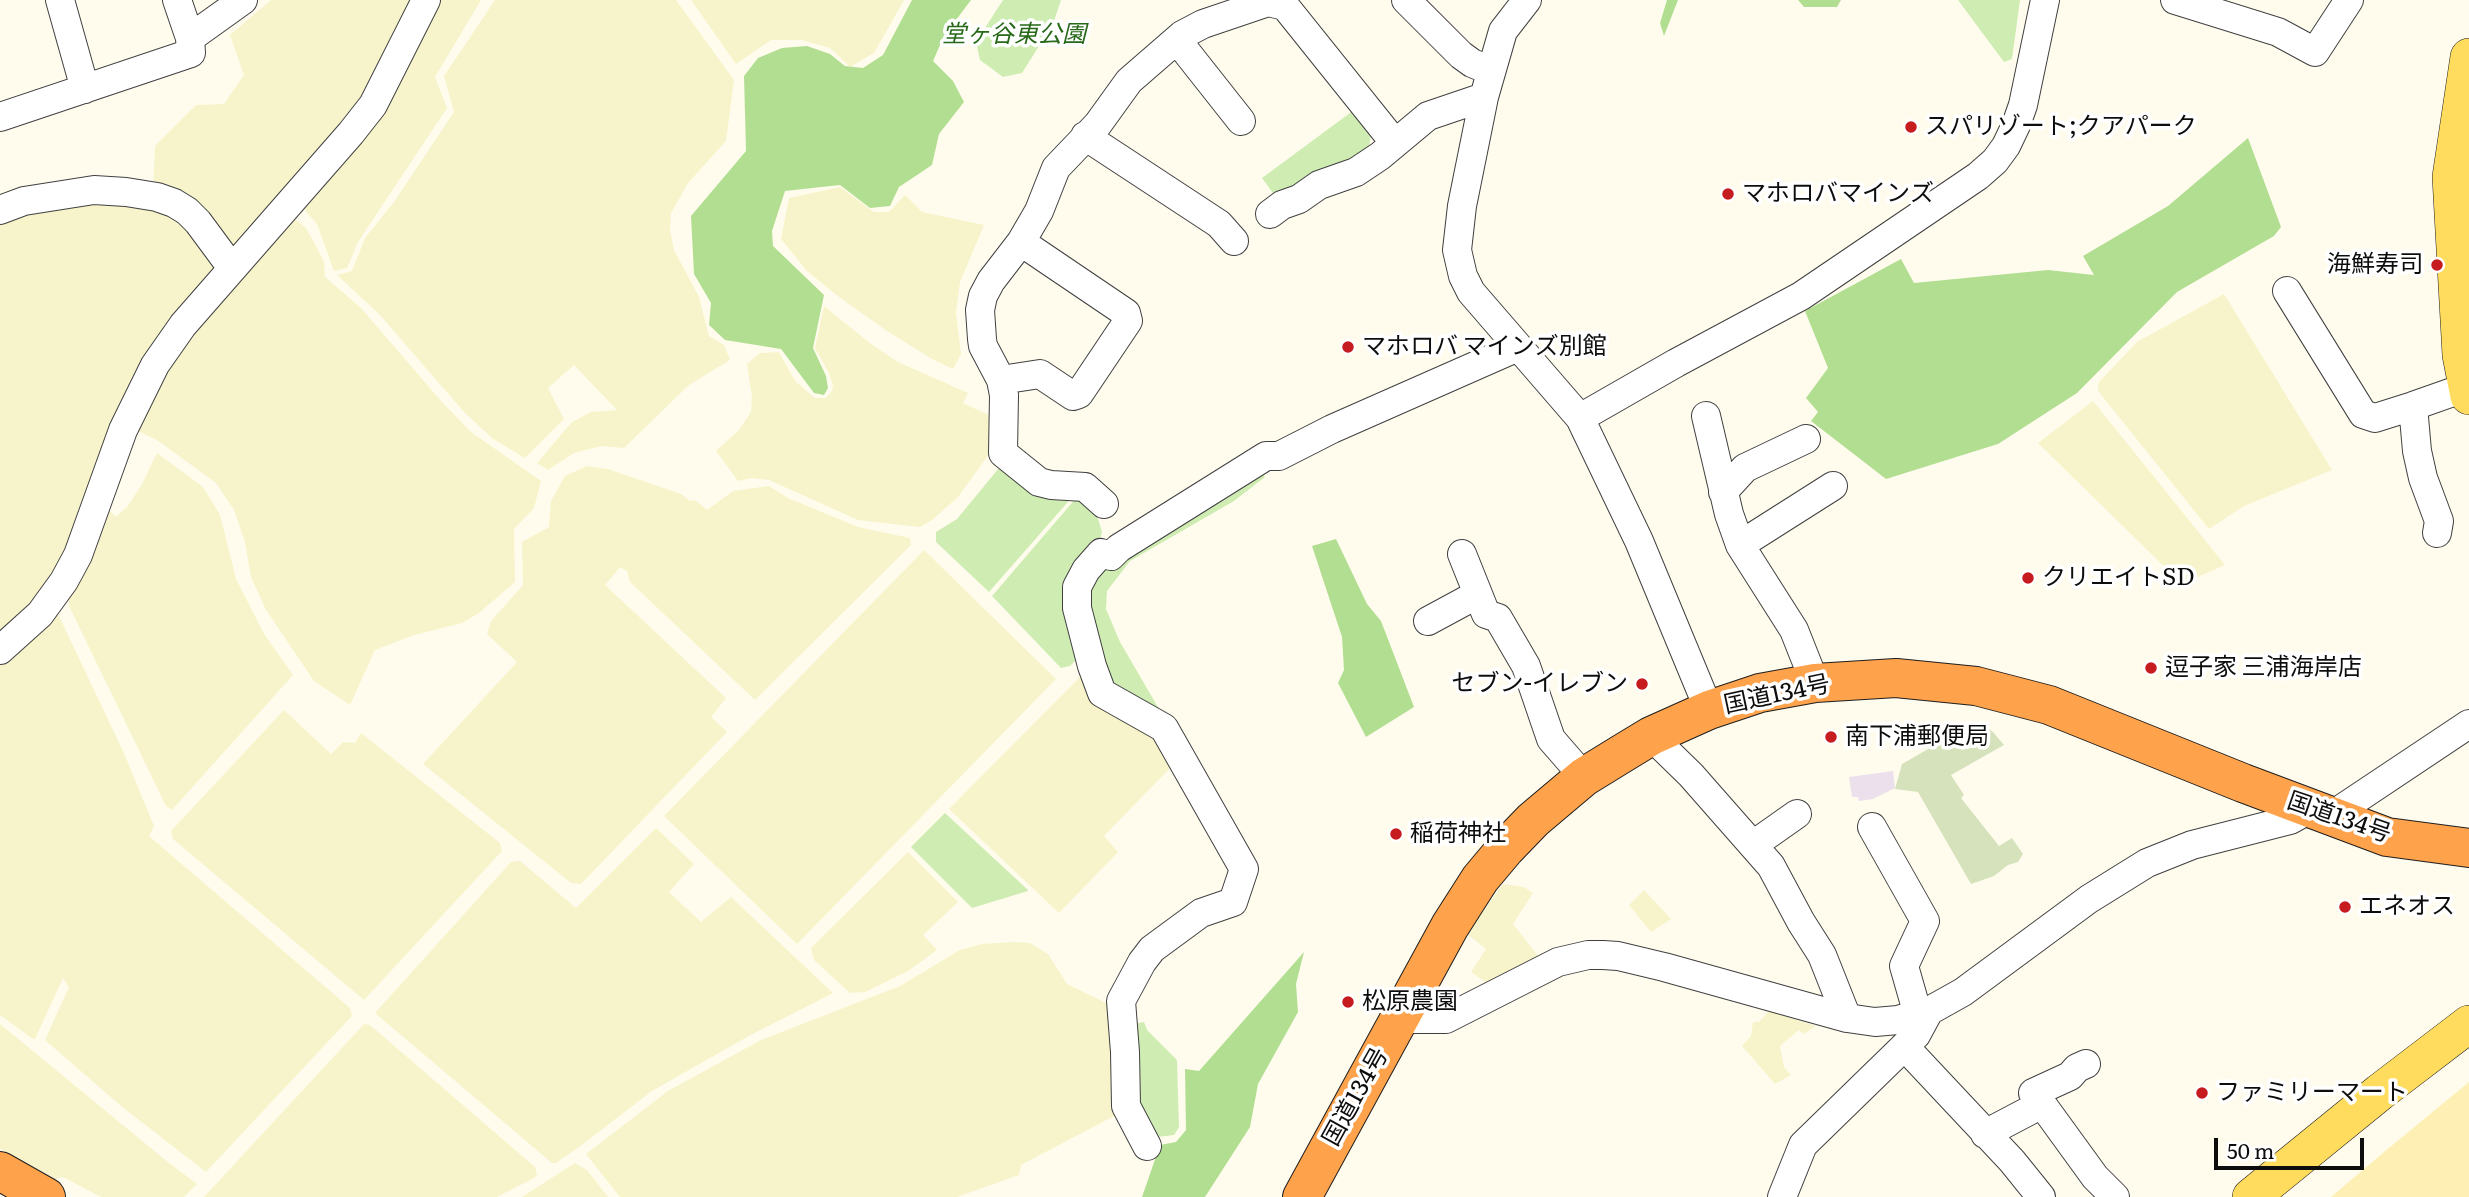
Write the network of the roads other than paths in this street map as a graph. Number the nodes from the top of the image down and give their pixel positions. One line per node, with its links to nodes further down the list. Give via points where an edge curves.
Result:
1 (60, 0): 15 (street)
2 (177, 0): 11 (street)
3 (243, 0): 11 (street)
4 (426, 0): 25 (street, via 373,105)
5 (1406, 0): 14 (street)
6 (2045, 0): 32 (street, via 2023,105 1995,161 1801,296)
7 (2175, 0): 10 (street)
8 (2349, 0): 10 (street, via 2315,52)
9 (1524, 1): 14 (street, via 1503,31)
10 (2237, 8)
11 (190, 38): 15 (street, via 191,53)
12 (1177, 40): 17 (street); 18 (street, via 1129,81); 20 (street, via 1203,24 1262,2 1286,6)
13 (2469, 57): 19 (main road)
14 (1488, 84): 20 (street, via 1428,116); 27 (street, via 1457,250 1471,292)
15 (85, 89): 16 (street)
16 (0, 117)
17 (1242, 121)
18 (1085, 136): 23 (street, via 1143,183 1201,222 1219,225); 24 (street, via 1056,168)
19 (2463, 140): 29 (main road, via 2451,177 2461,355)
20 (1394, 142): 22 (street, via 1356,172 1319,185)
21 (0, 210): 25 (street, via 24,201 94,190 156,197 187,211)
22 (1269, 214)
23 (1234, 241)
24 (1021, 242): 28 (street, via 991,281 980,310 983,346); 28 (street, via 1126,313 1128,321 1079,394 1073,396 1040,374)
25 (232, 268): 42 (street, via 155,365 123,430 78,555 64,581 40,614)
26 (2287, 291): 30 (street, via 2364,414 2375,418)
27 (1517, 347): 32 (street); 61 (street, via 1279,456 1266,456 1111,556 1101,553 1077,587 1077,608 1102,693 1164,728 1244,869 1233,902 1201,913 1153,950 1121,1001 1126,1106)
28 (1001, 380): 36 (street, via 1003,453 1039,482 1084,487)
29 (2468, 391): 30 (street)
30 (2413, 406): 37 (street, via 2417,451 2439,520)
31 (1706, 416): 35 (street)
32 (1580, 418): 44 (street, via 1639,541)
33 (1806, 439): 35 (street, via 1745,468)
34 (1833, 486): 38 (street)
35 (1723, 492): 38 (street)
36 (1104, 504)
37 (2437, 533)
38 (1740, 545): 43 (street, via 1794,630)
39 (1462, 554): 40 (street)
40 (1478, 593): 41 (street); 47 (street, via 1486,614 1498,618 1526,666 1552,739)
41 (1428, 621)
42 (0, 650)
43 (1815, 683): 44 (highway, 国道134号, via 1760,693); 48 (highway, 国道134号, via 1896,678 2014,695 2090,720)
44 (1709, 710): 46 (highway, 国道134号)
45 (2469, 724): 48 (street)
46 (1651, 736): 47 (highway, 国道134号); 50 (street)
47 (1584, 777): 55 (highway, 国道134号, via 1533,820 1480,879)
48 (2320, 813): 52 (highway, 国道134号, via 2387,837); 53 (street, via 2192,845 2147,863 1963,992)
49 (1797, 814): 50 (street)
50 (1753, 845): 54 (street, via 1771,866 1822,955)
51 (1876, 845): 53 (street, via 1908,905 1925,921 1904,966)
52 (2469, 848)
53 (1923, 1013): 54 (street, via 1886,1021); 57 (street, via 1919,1032)
54 (1847, 1018): 55 (street, via 1664,967 1618,956 1588,955 1558,962 1446,1019)
55 (1399, 1019): 64 (highway, 国道134号)
56 (2469, 1024): 68 (main road)
57 (1905, 1046): 60 (street); 65 (street, via 1803,1145)
58 (2086, 1064): 59 (street, via 2033,1093)
59 (2042, 1104): 60 (street); 67 (street)
60 (1985, 1134): 66 (street)
61 (1147, 1146)
62 (0, 1171): 63 (highway)
63 (46, 1197)
64 (1301, 1197)
65 (1782, 1197)
66 (2042, 1197)
67 (2115, 1197)
68 (2251, 1197)

